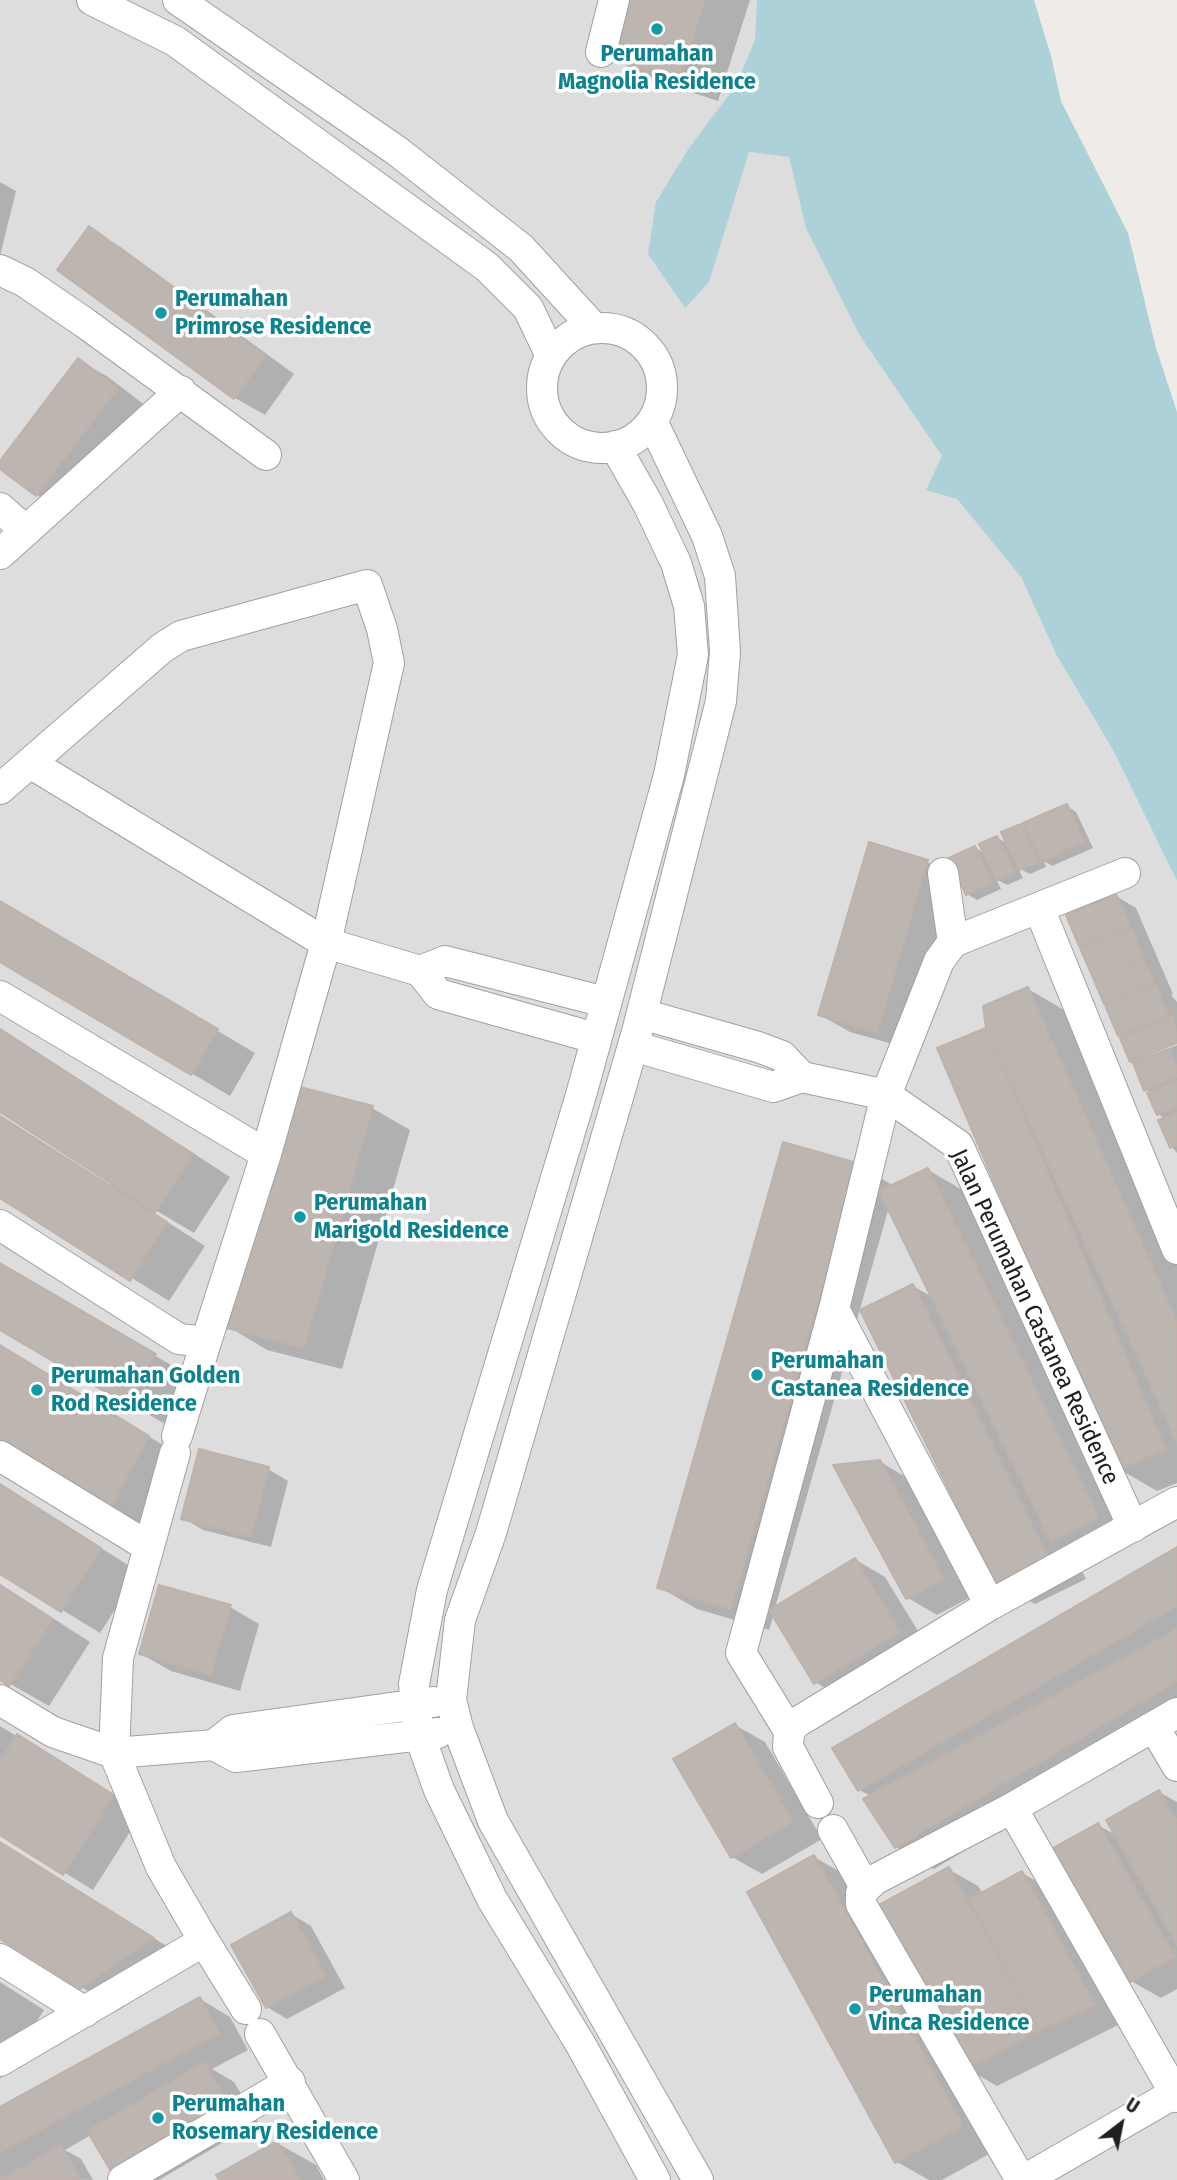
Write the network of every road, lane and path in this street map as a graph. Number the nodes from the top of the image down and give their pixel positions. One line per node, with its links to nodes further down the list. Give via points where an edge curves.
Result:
1 (92, 0): 7 (street, via 175,41 487,267 528,309)
2 (178, 0): 6 (street, via 397,151 511,240)
3 (614, 0): 4 (street)
4 (601, 52)
5 (0, 270): 8 (street, via 25,282)
6 (594, 328): 7 (street, via 577,333); 9 (street, via 630,335 654,359 662,391)
7 (551, 356): 10 (street, via 541,389 552,421 577,443)
8 (181, 391): 11 (street); 13 (street)
9 (652, 421): 10 (street, via 641,434); 25 (street, via 707,536 720,576 725,652 721,701)
10 (615, 446): 24 (street, via 676,562 689,606 693,655 669,775)
11 (266, 455)
12 (0, 508): 13 (street)
13 (26, 531): 14 (street)
14 (0, 554)
15 (30, 763): 16 (street); 21 (street); 21 (street, via 181,636 367,585 389,663)
16 (0, 789)
17 (943, 873): 20 (street)
18 (1125, 873): 19 (street)
19 (1039, 908): 20 (street); 32 (street)
20 (953, 942): 29 (street, via 939,961)
21 (326, 943): 22 (street); 30 (street)
22 (420, 971): 24 (street, via 445,961); 26 (street, via 438,993)
23 (0, 996): 30 (street)
24 (605, 1002): 26 (street)
25 (642, 1014): 27 (street); 28 (street, via 782,1056)
26 (595, 1038): 41 (street, via 432,1590 414,1684)
27 (633, 1046): 28 (street, via 773,1087); 42 (street, via 491,1533 460,1620)
28 (802, 1077): 29 (street, Jalan Perumahan Castanea Residence)
29 (886, 1095): 33 (street); 37 (street, Jalan Perumahan Castanea Residence, via 958,1145)
30 (266, 1154): 34 (street)
31 (0, 1224): 34 (street, via 179,1339)
32 (1177, 1249)
33 (834, 1309): 39 (street); 44 (street, via 741,1653)
34 (206, 1342): 38 (street)
35 (0, 1456): 38 (street)
36 (1177, 1502): 37 (street)
37 (1133, 1527): 39 (street)
38 (149, 1547): 47 (street, via 118,1658)
39 (990, 1605): 44 (street, via 818,1707)
40 (0, 1700): 47 (street, via 53,1732)
41 (416, 1704): 42 (street); 45 (street); 46 (street, via 233,1730)
42 (454, 1714): 45 (street); 62 (street, via 493,1821)
43 (1166, 1720): 48 (street); 50 (street)
44 (789, 1731): 49 (street, via 788,1747)
45 (420, 1737): 46 (street, via 236,1757); 61 (street, via 439,1790 492,1899 581,2045)
46 (214, 1745): 47 (street)
47 (114, 1754): 53 (street, via 161,1867)
48 (1177, 1766)
49 (818, 1804)
50 (1012, 1808): 52 (street); 58 (street)
51 (833, 1830): 52 (street)
52 (865, 1887): 63 (street, via 862,1903)
53 (204, 1941): 55 (street); 57 (street)
54 (0, 1959): 55 (street)
55 (85, 2012): 56 (street)
56 (0, 2061)
57 (290, 2082): 59 (street); 60 (street)
58 (1176, 2094): 63 (street)
59 (123, 2180)
60 (344, 2180)
61 (655, 2180)
62 (698, 2180)
63 (1022, 2180)

